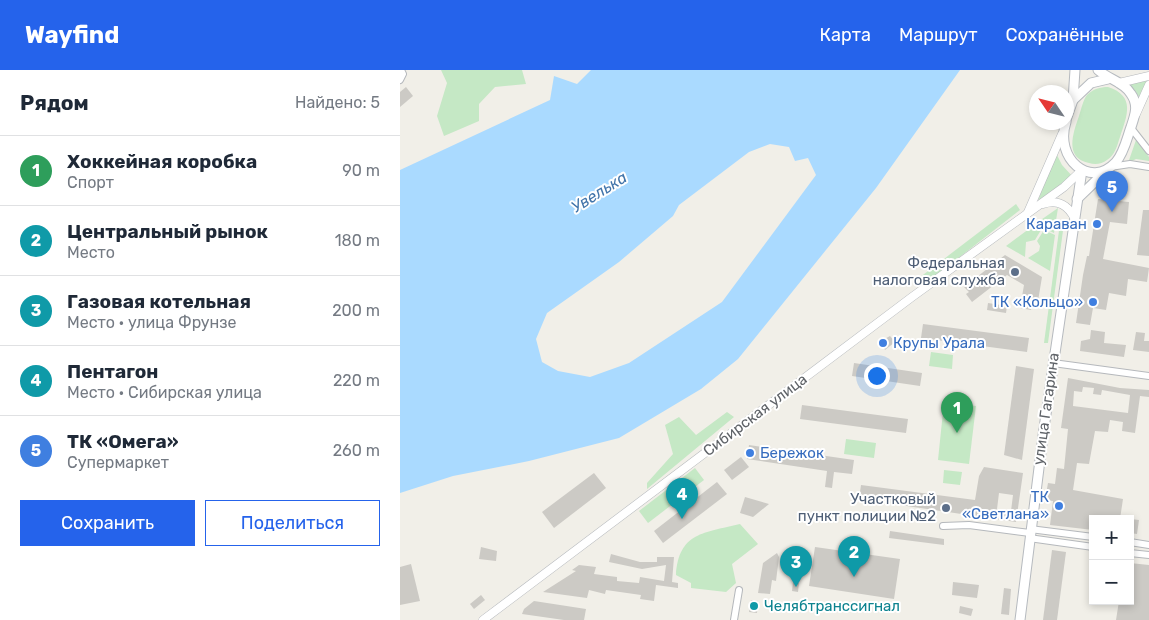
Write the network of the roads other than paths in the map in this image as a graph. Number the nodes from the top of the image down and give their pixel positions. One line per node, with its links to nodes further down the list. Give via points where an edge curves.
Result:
1 (1075, 70): 6 (main road)
2 (1098, 70): 4 (main road)
3 (1149, 76): 5 (street)
4 (1108, 79): 5 (main road); 8 (main road, via 1091,83)
5 (1119, 83): 9 (main road, via 1132,95)
6 (1074, 85)
7 (1149, 85): 9 (street)
8 (1074, 99)
9 (1136, 114): 10 (main road)
10 (1131, 128): 13 (street); 15 (main road, via 1122,154)
11 (1063, 130): 12 (main road)
12 (1062, 134): 16 (main road, via 1068,156); 19 (street, Сибирская улица)
13 (1149, 151)
14 (1149, 167): 15 (street, via 1130,164)
15 (1109, 168): 16 (main road); 17 (main road)
16 (1082, 170): 17 (main road, улица Гагарина); 18 (street, Сибирская улица)
17 (1077, 199): 20 (main road, улица Гагарина)
18 (1038, 205): 19 (street, Сибирская улица); 20 (street, via 1062,204)
19 (1028, 212): 32 (street, Сибирская улица)
20 (1075, 219): 21 (main road, улица Гагарина)
21 (1053, 363): 22 (street); 24 (main road, улица Гагарина)
22 (1149, 376)
23 (942, 526): 24 (street, via 969,525)
24 (1030, 533): 25 (street); 28 (street); 34 (main road, улица Гагарина)
25 (1089, 537)
26 (1134, 543): 27 (street)
27 (1149, 545)
28 (1089, 547)
29 (1134, 553): 30 (street)
30 (1149, 555)
31 (739, 590): 33 (street)
32 (486, 619)
33 (734, 620)
34 (1020, 620)

